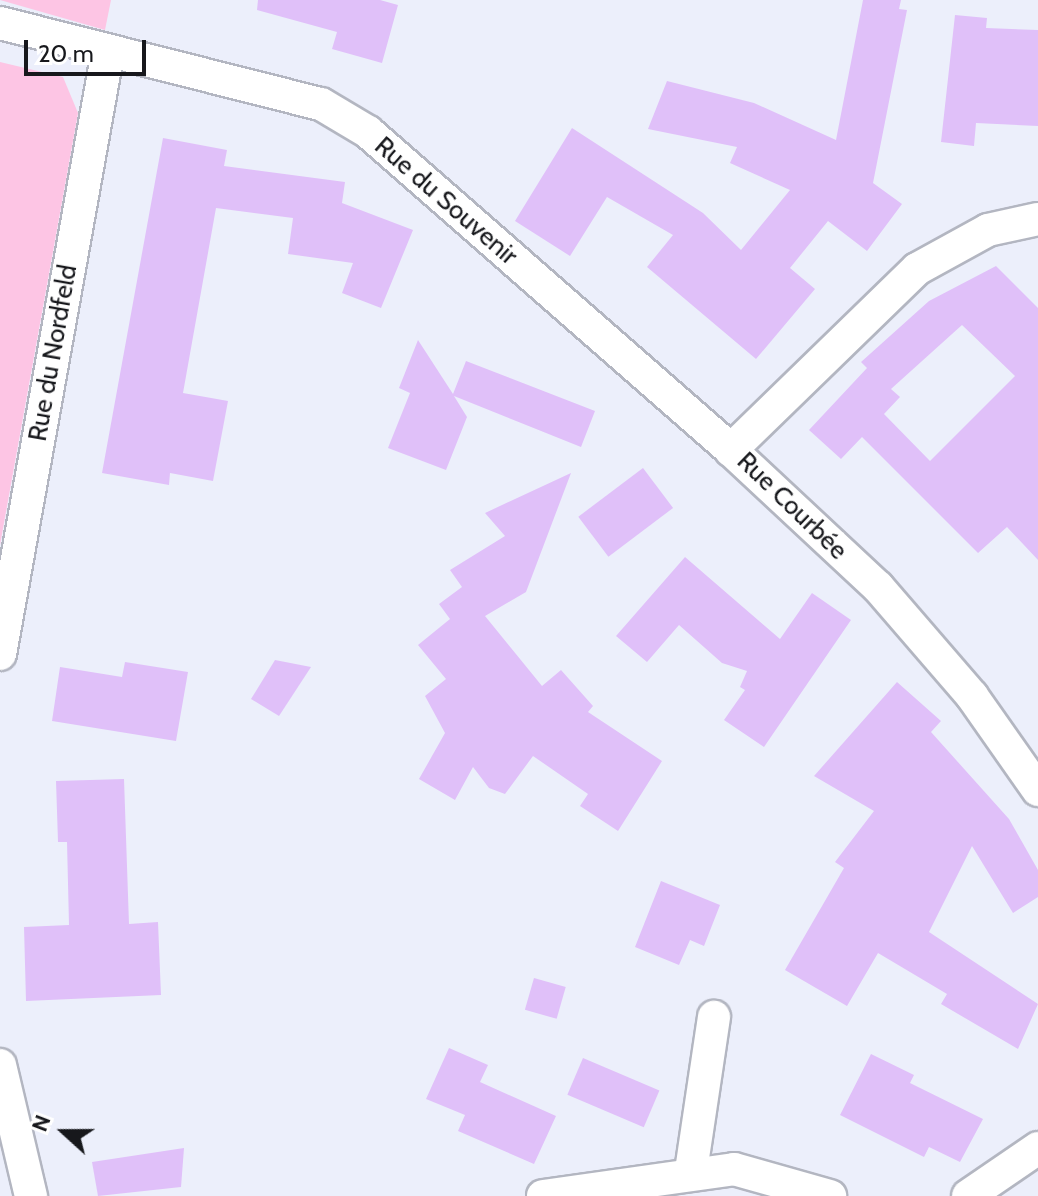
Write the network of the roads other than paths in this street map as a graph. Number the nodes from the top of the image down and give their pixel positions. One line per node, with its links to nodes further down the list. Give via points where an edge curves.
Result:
1 (0, 23): 2 (street, Rue du Souvenir)
2 (108, 51): 4 (street, Rue du Souvenir, via 321,104 368,132); 5 (street, Rue du Nordfeld)
3 (1038, 219): 4 (street, Rue Courbée, via 988,230 917,269)
4 (731, 450): 6 (street, Rue Courbée, via 878,587 981,708)
5 (0, 654)
6 (1038, 790)
7 (714, 1017): 10 (street)
8 (0, 1065): 11 (street)
9 (1038, 1148): 14 (street)
10 (691, 1171): 12 (street); 13 (street, via 734,1169)
11 (31, 1196)
12 (543, 1196)
13 (830, 1196)
14 (968, 1196)

